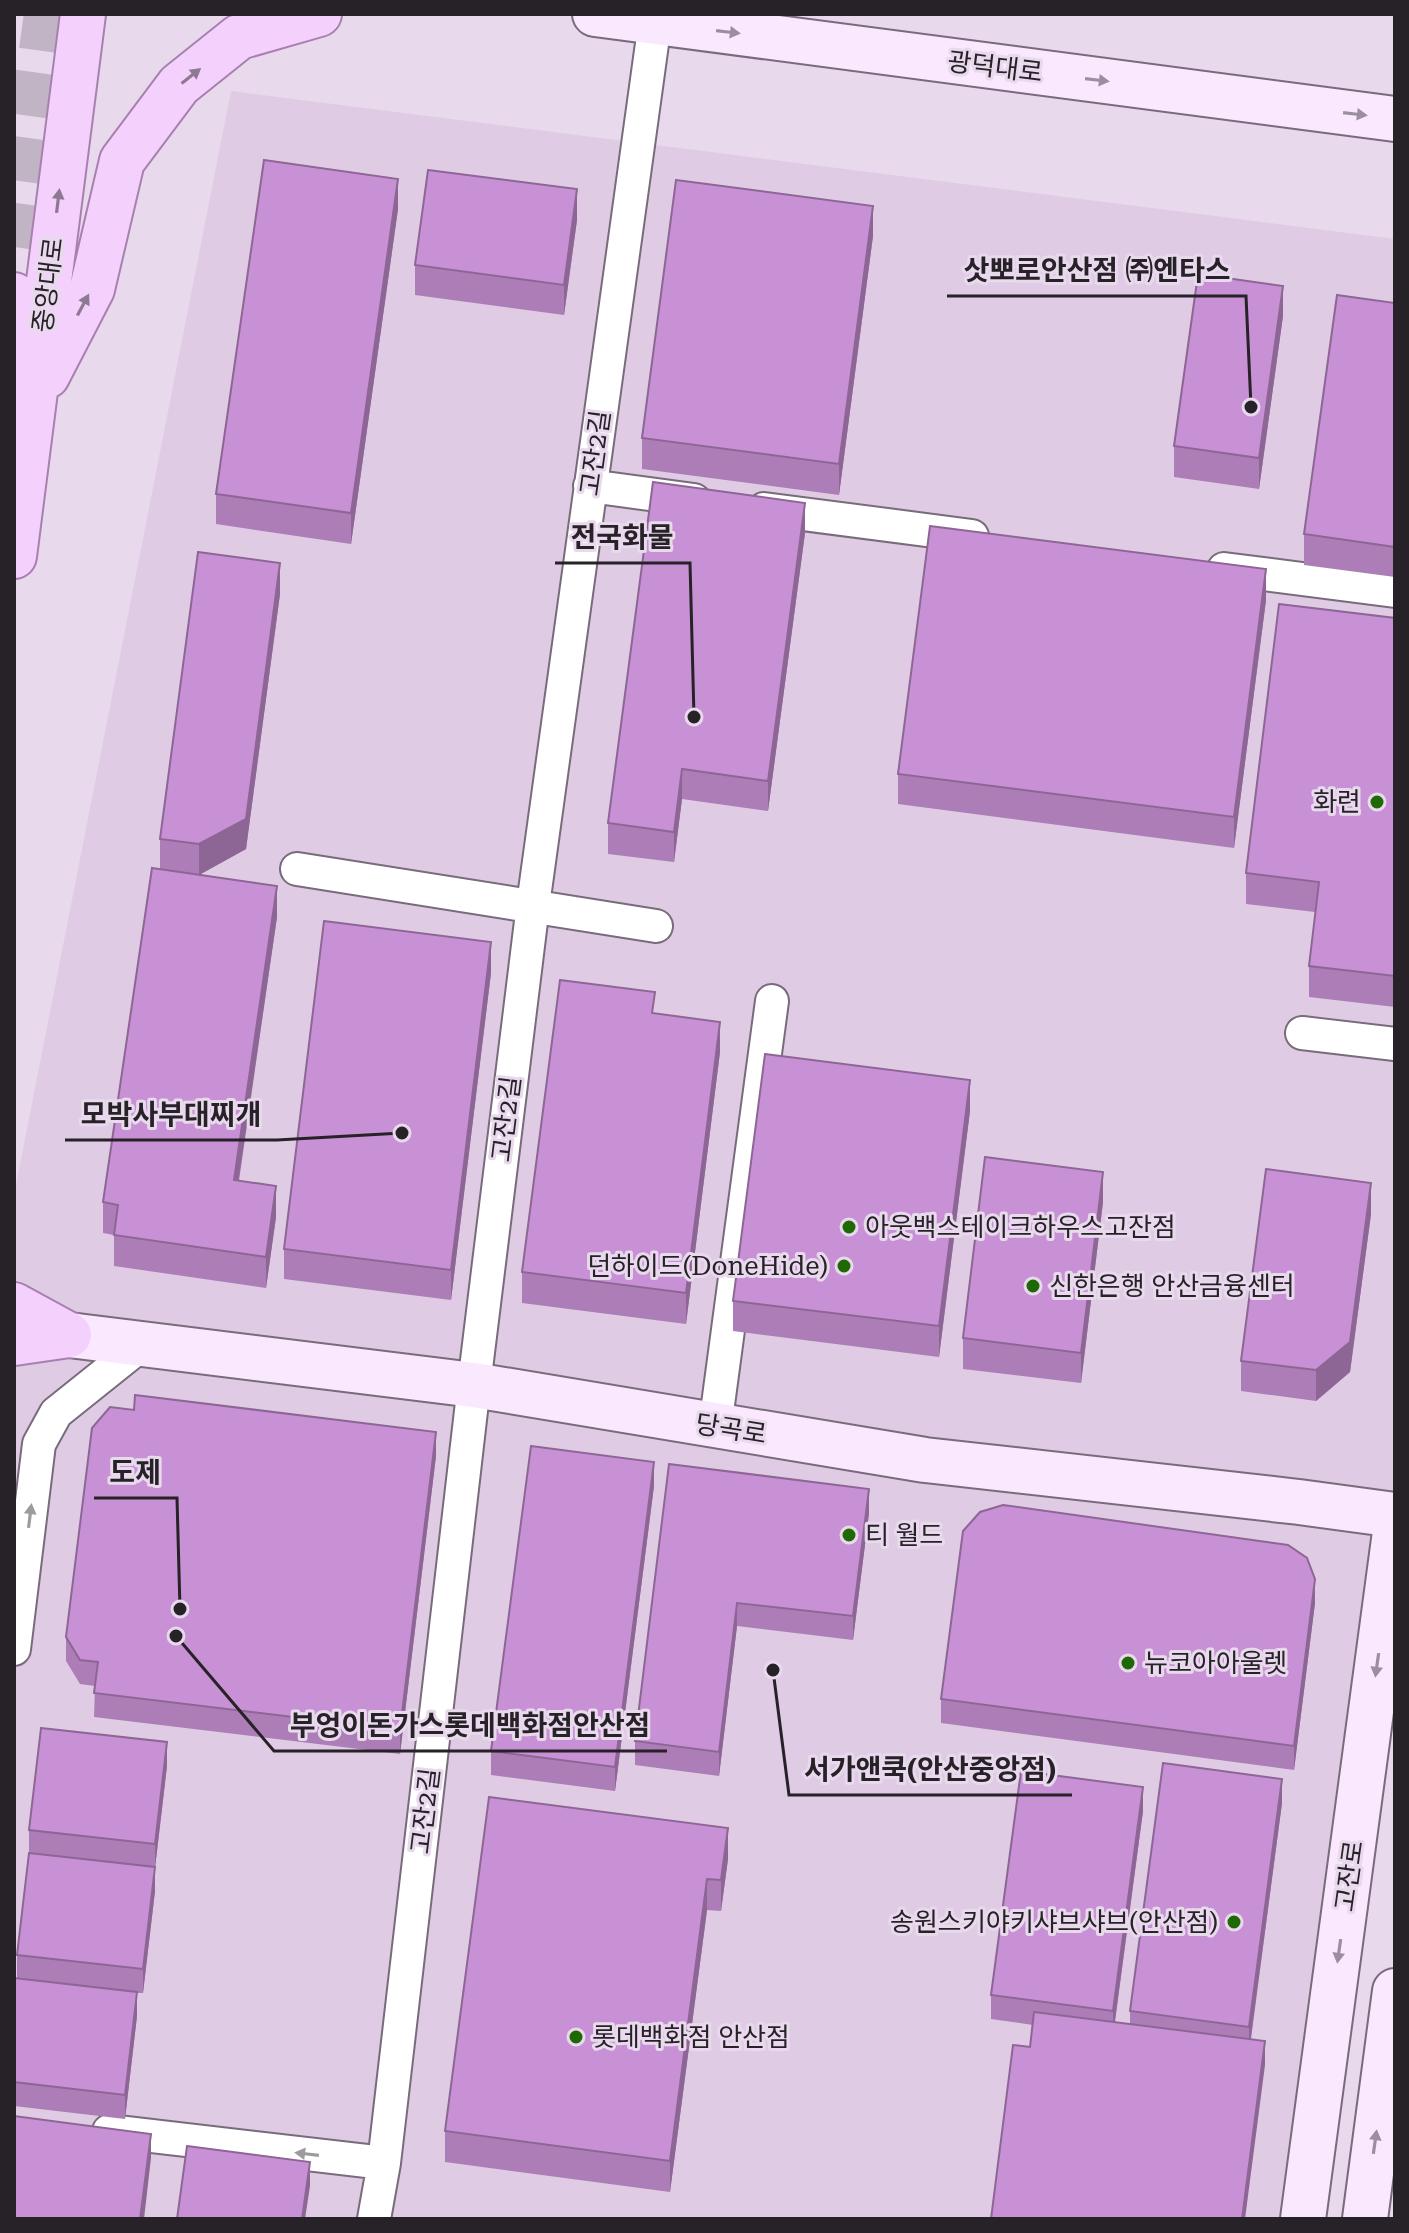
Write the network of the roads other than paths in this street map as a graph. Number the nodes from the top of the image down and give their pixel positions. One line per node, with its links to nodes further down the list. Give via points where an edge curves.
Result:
1 (83, 14): 7 (main road, 중앙대로, one-way to 1)
2 (319, 14): 7 (main road, one-way to 2, via 92,289 122,161 179,85 239,37)
3 (595, 14): 4 (street, 광덕대로)
4 (655, 22): 5 (street, 광덕대로, one-way to 5); 8 (street, 고잔2길)
5 (1395, 119)
6 (14, 295): 7 (main road)
7 (34, 399): 10 (main road, 중앙대로)
8 (590, 486): 9 (street); 14 (street, 고잔2길)
9 (1000, 540)
10 (14, 556)
11 (1190, 564): 12 (street)
12 (1395, 591)
13 (297, 869): 14 (street)
14 (533, 905): 15 (street); 23 (street, 고잔2길)
15 (656, 926)
16 (772, 1001): 24 (street)
17 (1302, 1033): 18 (street)
18 (1395, 1044)
19 (14, 1305): 20 (main road)
20 (69, 1335): 21 (main road); 22 (street, 당곡로)
21 (14, 1343)
22 (141, 1345): 23 (street, 당곡로); 27 (street, one-way to 22, via 39,1444 56,1413)
23 (474, 1385): 24 (street, 당곡로); 30 (street, 고잔2길)
24 (715, 1427): 25 (street, 당곡로, via 925,1460)
25 (1395, 1515)
26 (1395, 1532): 32 (street, 고잔로, one-way to 32)
27 (14, 1649)
28 (1395, 1991): 33 (street, one-way to 28)
29 (76, 2127): 30 (street, one-way to 29)
30 (384, 2163): 31 (street, 고잔2길)
31 (374, 2219)
32 (1303, 2219)
33 (1365, 2219)

